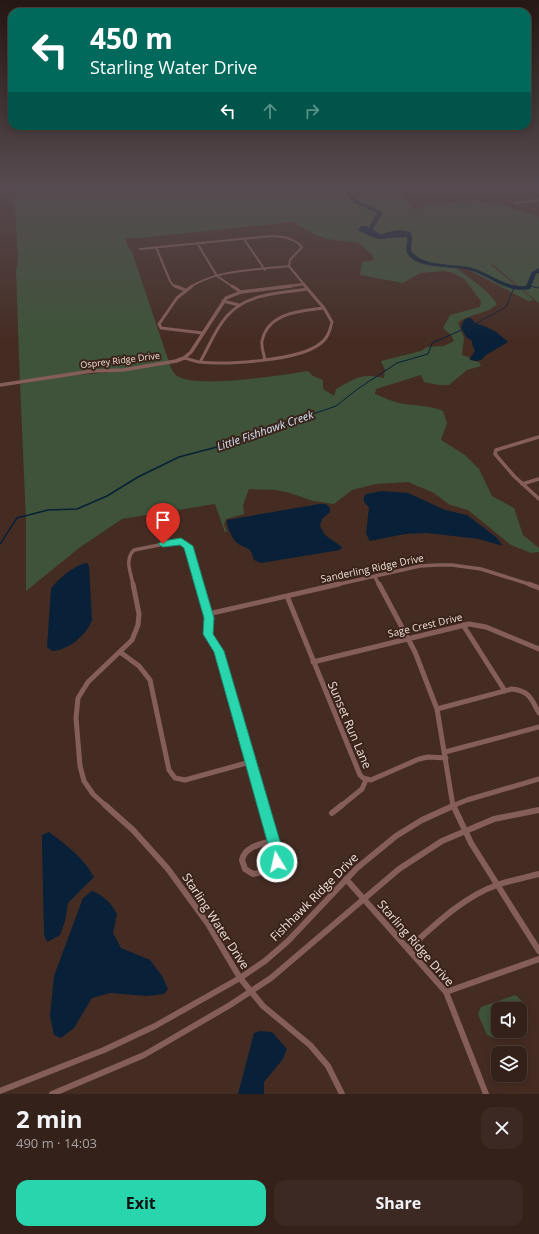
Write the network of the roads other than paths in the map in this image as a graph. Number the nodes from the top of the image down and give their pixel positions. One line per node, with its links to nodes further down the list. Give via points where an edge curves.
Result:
1 (254, 238): 3 (street)
2 (283, 238): 7 (street, via 299,243 302,247 290,260)
3 (244, 239): 4 (street); 8 (street)
4 (197, 243): 5 (street); 9 (street)
5 (156, 248): 6 (street); 12 (street, via 170,281)
6 (140, 249)
7 (290, 266): 8 (street); 10 (street)
8 (265, 270): 9 (street)
9 (217, 276): 12 (street); 13 (street)
10 (304, 284): 11 (street); 13 (street)
11 (308, 289): 15 (street, via 259,297); 16 (street)
12 (185, 290): 17 (street, via 159,326)
13 (241, 292): 14 (street)
14 (223, 301): 15 (street); 17 (street)
15 (239, 306): 20 (street, via 226,318)
16 (324, 308): 19 (street, via 286,314 274,319 262,342); 19 (street, via 332,322 330,333 324,341 299,354)
17 (203, 333): 18 (street)
18 (184, 358): 20 (street); 21 (street, Osprey Ridge Drive, via 123,370 92,371)
19 (265, 360): 20 (street)
20 (200, 362)
21 (0, 385)
22 (539, 437): 24 (street, via 496,450 495,454)
23 (539, 479): 24 (street)
24 (522, 484): 25 (street)
25 (539, 498)
26 (375, 576): 27 (street, Sanderling Ridge Drive, via 420,566 458,565 483,569); 28 (street, Sanderling Ridge Drive); 31 (street)
27 (539, 588)
28 (287, 596): 29 (street, Sanderling Ridge Drive); 34 (street, Sunset Run Lane)
29 (208, 614): 33 (street, Starling Water Drive, via 187,544 179,541 134,550 128,560 139,621 132,640); 41 (street, Starling Water Drive, via 208,634 219,651)
30 (463, 624): 31 (street, Sage Crest Drive); 32 (street, Sage Crest Drive, via 486,627); 35 (street)
31 (407, 638): 34 (street, Sage Crest Drive); 36 (street, via 426,677)
32 (539, 649)
33 (120, 652): 41 (street, via 143,668 149,676 169,770 175,778 185,780); 56 (street, Starling Water Drive, via 88,682 78,698 76,718 81,774 93,794 133,830 176,878 208,924)
34 (313, 662): 43 (street, Sunset Run Lane, via 357,772)
35 (505, 691): 36 (street); 37 (street, via 523,690)
36 (437, 708): 39 (street)
37 (539, 713)
38 (539, 727): 39 (street)
39 (445, 752): 40 (street)
40 (446, 758): 43 (street, Sunset Run Lane, via 419,759 376,779); 44 (street)
41 (250, 762): 48 (street, Starling Water Drive)
42 (539, 779): 44 (street, Fishhawk Ridge Drive)
43 (366, 780): 46 (street, via 362,790)
44 (453, 806): 47 (street); 50 (street, Fishhawk Ridge Drive, via 422,820 396,836)
45 (539, 810): 47 (street, via 494,819)
46 (332, 813)
47 (465, 831): 51 (street); 52 (street, via 420,854)
48 (273, 841): 48 (street, Starling Water Drive, via 245,851 242,862 246,870 256,873 276,865 278,855)
49 (539, 874): 51 (street)
50 (346, 879): 52 (street, Starling Ridge Drive); 56 (street, Fishhawk Ridge Drive, via 288,941)
51 (497, 885): 53 (street, via 474,896 445,916); 54 (street)
52 (364, 899): 53 (street, Starling Ridge Drive); 57 (street, via 271,978)
53 (408, 949): 58 (street, Starling Ridge Drive)
54 (539, 951)
55 (539, 959): 58 (street)
56 (240, 978): 57 (street, Starling Water Drive); 59 (street, Fishhawk Ridge Drive, via 155,1026 111,1047)
57 (252, 991): 60 (street, via 144,1055); 61 (street, Starling Water Drive, via 263,1006 310,1044 328,1066)
58 (446, 992): 62 (street, Starling Ridge Drive)
59 (0, 1091)
60 (52, 1094)
61 (342, 1094)
62 (486, 1094)

